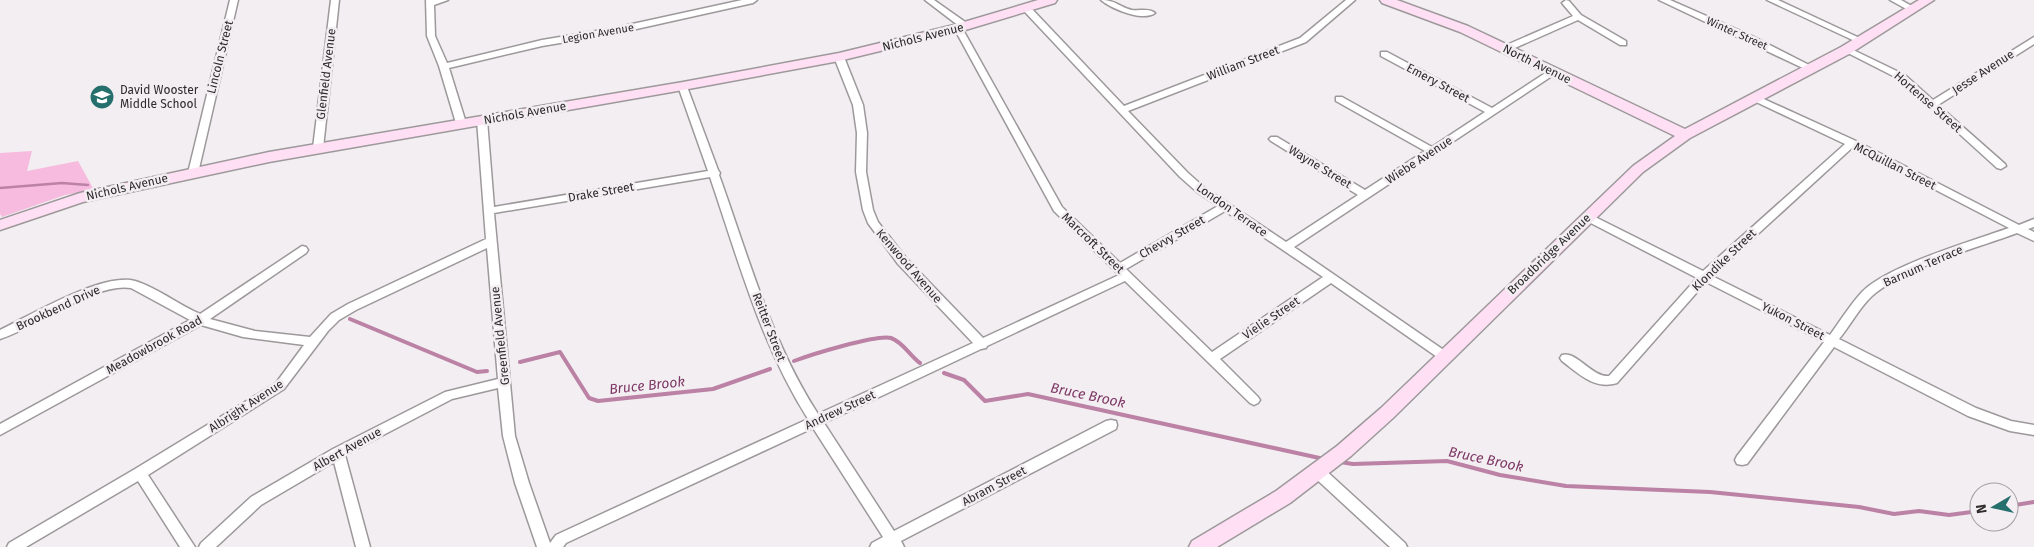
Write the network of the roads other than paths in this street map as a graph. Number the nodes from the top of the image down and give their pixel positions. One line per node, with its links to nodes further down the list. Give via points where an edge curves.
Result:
1 (234, 0): 46 (street, Lincoln Street)
2 (335, 0): 42 (street, Glenfield Avenue)
3 (444, 0): 14 (street)
4 (753, 0): 28 (street, Legion Avenue)
5 (929, 0): 20 (street)
6 (1050, 0): 16 (main road, Nichols Avenue)
7 (1105, 0): 18 (street, via 1129,12)
8 (1352, 0): 35 (street, William Street, via 1304,40)
9 (1386, 0): 24 (main road, North Avenue, via 1437,18)
10 (1663, 0): 29 (street, Winter Street)
11 (1771, 0): 22 (street)
12 (1894, 0): 17 (street)
13 (1928, 0): 17 (main road, Broadbridge Avenue)
14 (430, 1): 28 (street, via 431,36)
15 (1566, 3): 19 (street)
16 (1027, 9): 20 (main road, Nichols Avenue); 35 (street, London Terrace)
17 (1914, 9): 22 (main road, Broadbridge Avenue)
18 (1151, 13)
19 (1578, 17): 23 (street); 24 (street)
20 (962, 27): 27 (main road, Nichols Avenue); 58 (street, Marcroft Street, via 1058,209)
21 (2034, 40): 34 (street, Jesse Avenue)
22 (1862, 41): 25 (main road, Broadbridge Avenue)
23 (1623, 43)
24 (1505, 49): 30 (main road, North Avenue)
25 (1846, 50): 29 (main road, Broadbridge Avenue); 34 (street, Hortense Street, via 1896,72)
26 (1384, 54): 36 (street, Emery Street)
27 (839, 57): 31 (main road, Nichols Avenue); 65 (street, Kenwood Avenue, via 858,106 862,133 861,172 873,223 902,261)
28 (444, 66): 38 (street)
29 (1810, 68): 32 (main road, Broadbridge Avenue)
30 (1552, 72): 36 (street, Wiebe Avenue); 39 (main road, North Avenue)
31 (683, 86): 37 (main road, Nichols Avenue); 45 (street, Reitter Street)
32 (1755, 98): 39 (main road, Broadbridge Avenue); 41 (street, McQuillan Street)
33 (1339, 99): 43 (street)
34 (1933, 104): 44 (street, Hortense Street)
35 (1124, 109): 48 (street, London Terrace, via 1184,175)
36 (1492, 112): 43 (street, Wiebe Avenue)
37 (482, 120): 38 (main road, Nichols Avenue); 49 (street, Greenfield Avenue)
38 (462, 123): 42 (main road, Nichols Avenue)
39 (1685, 135): 50 (main road, Broadbridge Avenue, via 1638,169)
40 (1274, 139): 47 (street, Wayne Street)
41 (1852, 143): 53 (street, McQuillan Street); 59 (street, Klondike Street)
42 (318, 148): 46 (main road, Nichols Avenue)
43 (1432, 151): 47 (street, Wiebe Avenue)
44 (2001, 166)
45 (714, 172): 49 (street, Drake Street); 71 (street, Reitter Street, via 780,356 794,387)
46 (193, 173): 52 (main road, Nichols Avenue, via 80,198)
47 (1366, 195): 56 (street, Wiebe Avenue)
48 (1226, 206): 56 (street, London Terrace); 58 (street, Chevvy Street)
49 (488, 212): 55 (street, Greenfield Avenue)
50 (1587, 217): 59 (street, Yukon Street); 66 (main road, Broadbridge Avenue)
51 (2034, 223): 53 (street, Barnum Terrace)
52 (0, 225)
53 (2016, 228): 54 (street, McQuillan Street); 64 (street, Barnum Terrace, via 1885,281 1867,294)
54 (2034, 237)
55 (491, 241): 63 (street, Albright Avenue, via 352,307 329,322); 69 (street, Greenfield Avenue)
56 (1286, 246): 60 (street, London Terrace)
57 (302, 250): 61 (street, Meadowbrook Road)
58 (1123, 272): 65 (street, Andrew Street); 68 (street, Marcroft Street)
59 (1705, 276): 64 (street, Yukon Street); 67 (street, Klondike Street, via 1613,380 1605,382 1598,379)
60 (1331, 277): 66 (street, London Terrace); 68 (street, Vielie Street)
61 (200, 320): 62 (street, Brookbend Drive, via 134,285 118,283 96,289); 63 (street, Brookbend Drive, via 250,335); 73 (street, Meadowbrook Road)
62 (0, 335)
63 (314, 342): 78 (street, Albright Avenue, via 280,386)
64 (1833, 342): 74 (street, Yukon Street, via 1972,412); 76 (street, Barnum Terrace)
65 (982, 345): 71 (street, Andrew Street)
66 (1444, 356): 77 (main road, Broadbridge Avenue, via 1387,413)
67 (1566, 358)
68 (1211, 359): 70 (street, Marcroft Street)
69 (505, 382): 75 (street, Albert Avenue, via 449,395); 84 (street, Greenfield Avenue, via 509,436)
70 (1254, 400)
71 (816, 421): 79 (street, Reitter Street); 85 (street, Andrew Street, via 562,539)
72 (1110, 425): 79 (street, Abram Street)
73 (0, 430)
74 (2034, 430)
75 (338, 453): 82 (street, Albert Avenue, via 256,501); 83 (street)
76 (1742, 460)
77 (1322, 469): 87 (main road, Broadbridge Avenue); 88 (street)
78 (140, 473): 80 (street, Albright Avenue); 81 (street)
79 (895, 543): 86 (street, Abram Street)
80 (14, 547)
81 (188, 547)
82 (206, 547)
83 (363, 547)
84 (544, 547)
85 (555, 547)
86 (877, 547)
87 (1199, 547)
88 (1400, 547)

